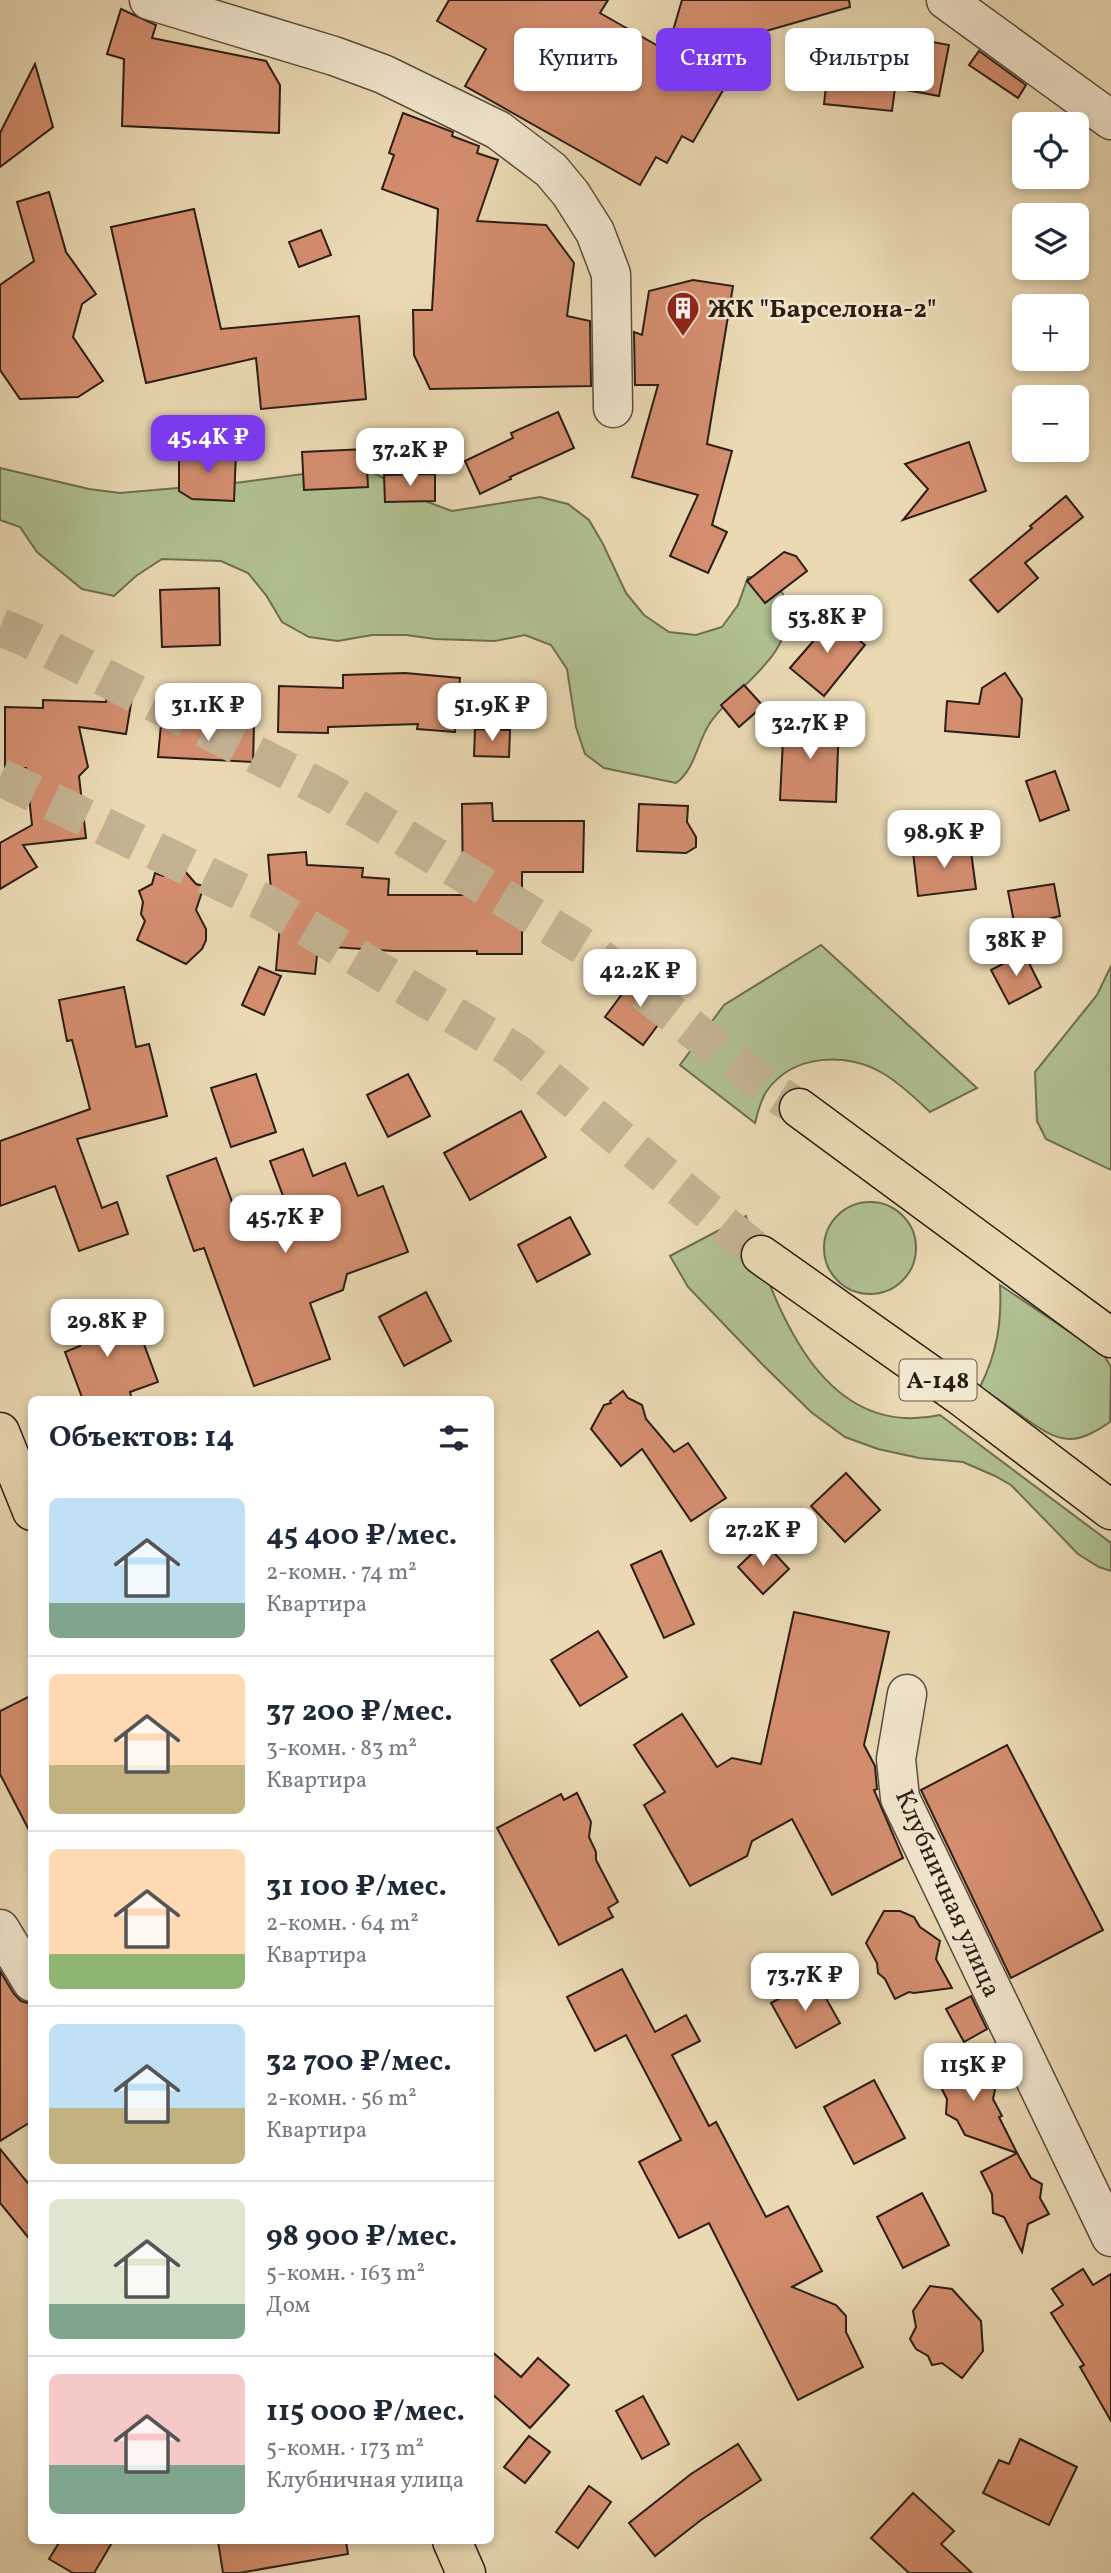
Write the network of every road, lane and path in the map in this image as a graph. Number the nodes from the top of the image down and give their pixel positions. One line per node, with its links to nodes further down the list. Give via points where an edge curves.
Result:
1 (149, 0): 4 (street, via 383,74 498,130 551,170 595,232 611,274)
2 (946, 0): 3 (street)
3 (1111, 120)
4 (613, 408)
5 (799, 1108): 7 (main road)
6 (761, 1255): 10 (main road, А-148, via 962,1397)
7 (1111, 1338)
8 (0, 1433): 9 (main road)
9 (28, 1501)
10 (1111, 1510)
11 (907, 1693): 14 (street, Клубничная улица, via 896,1759 900,1798)
12 (0, 1929): 13 (street)
13 (28, 1975)
14 (1111, 2237)
15 (453, 2544): 16 (main road)
16 (466, 2573)

